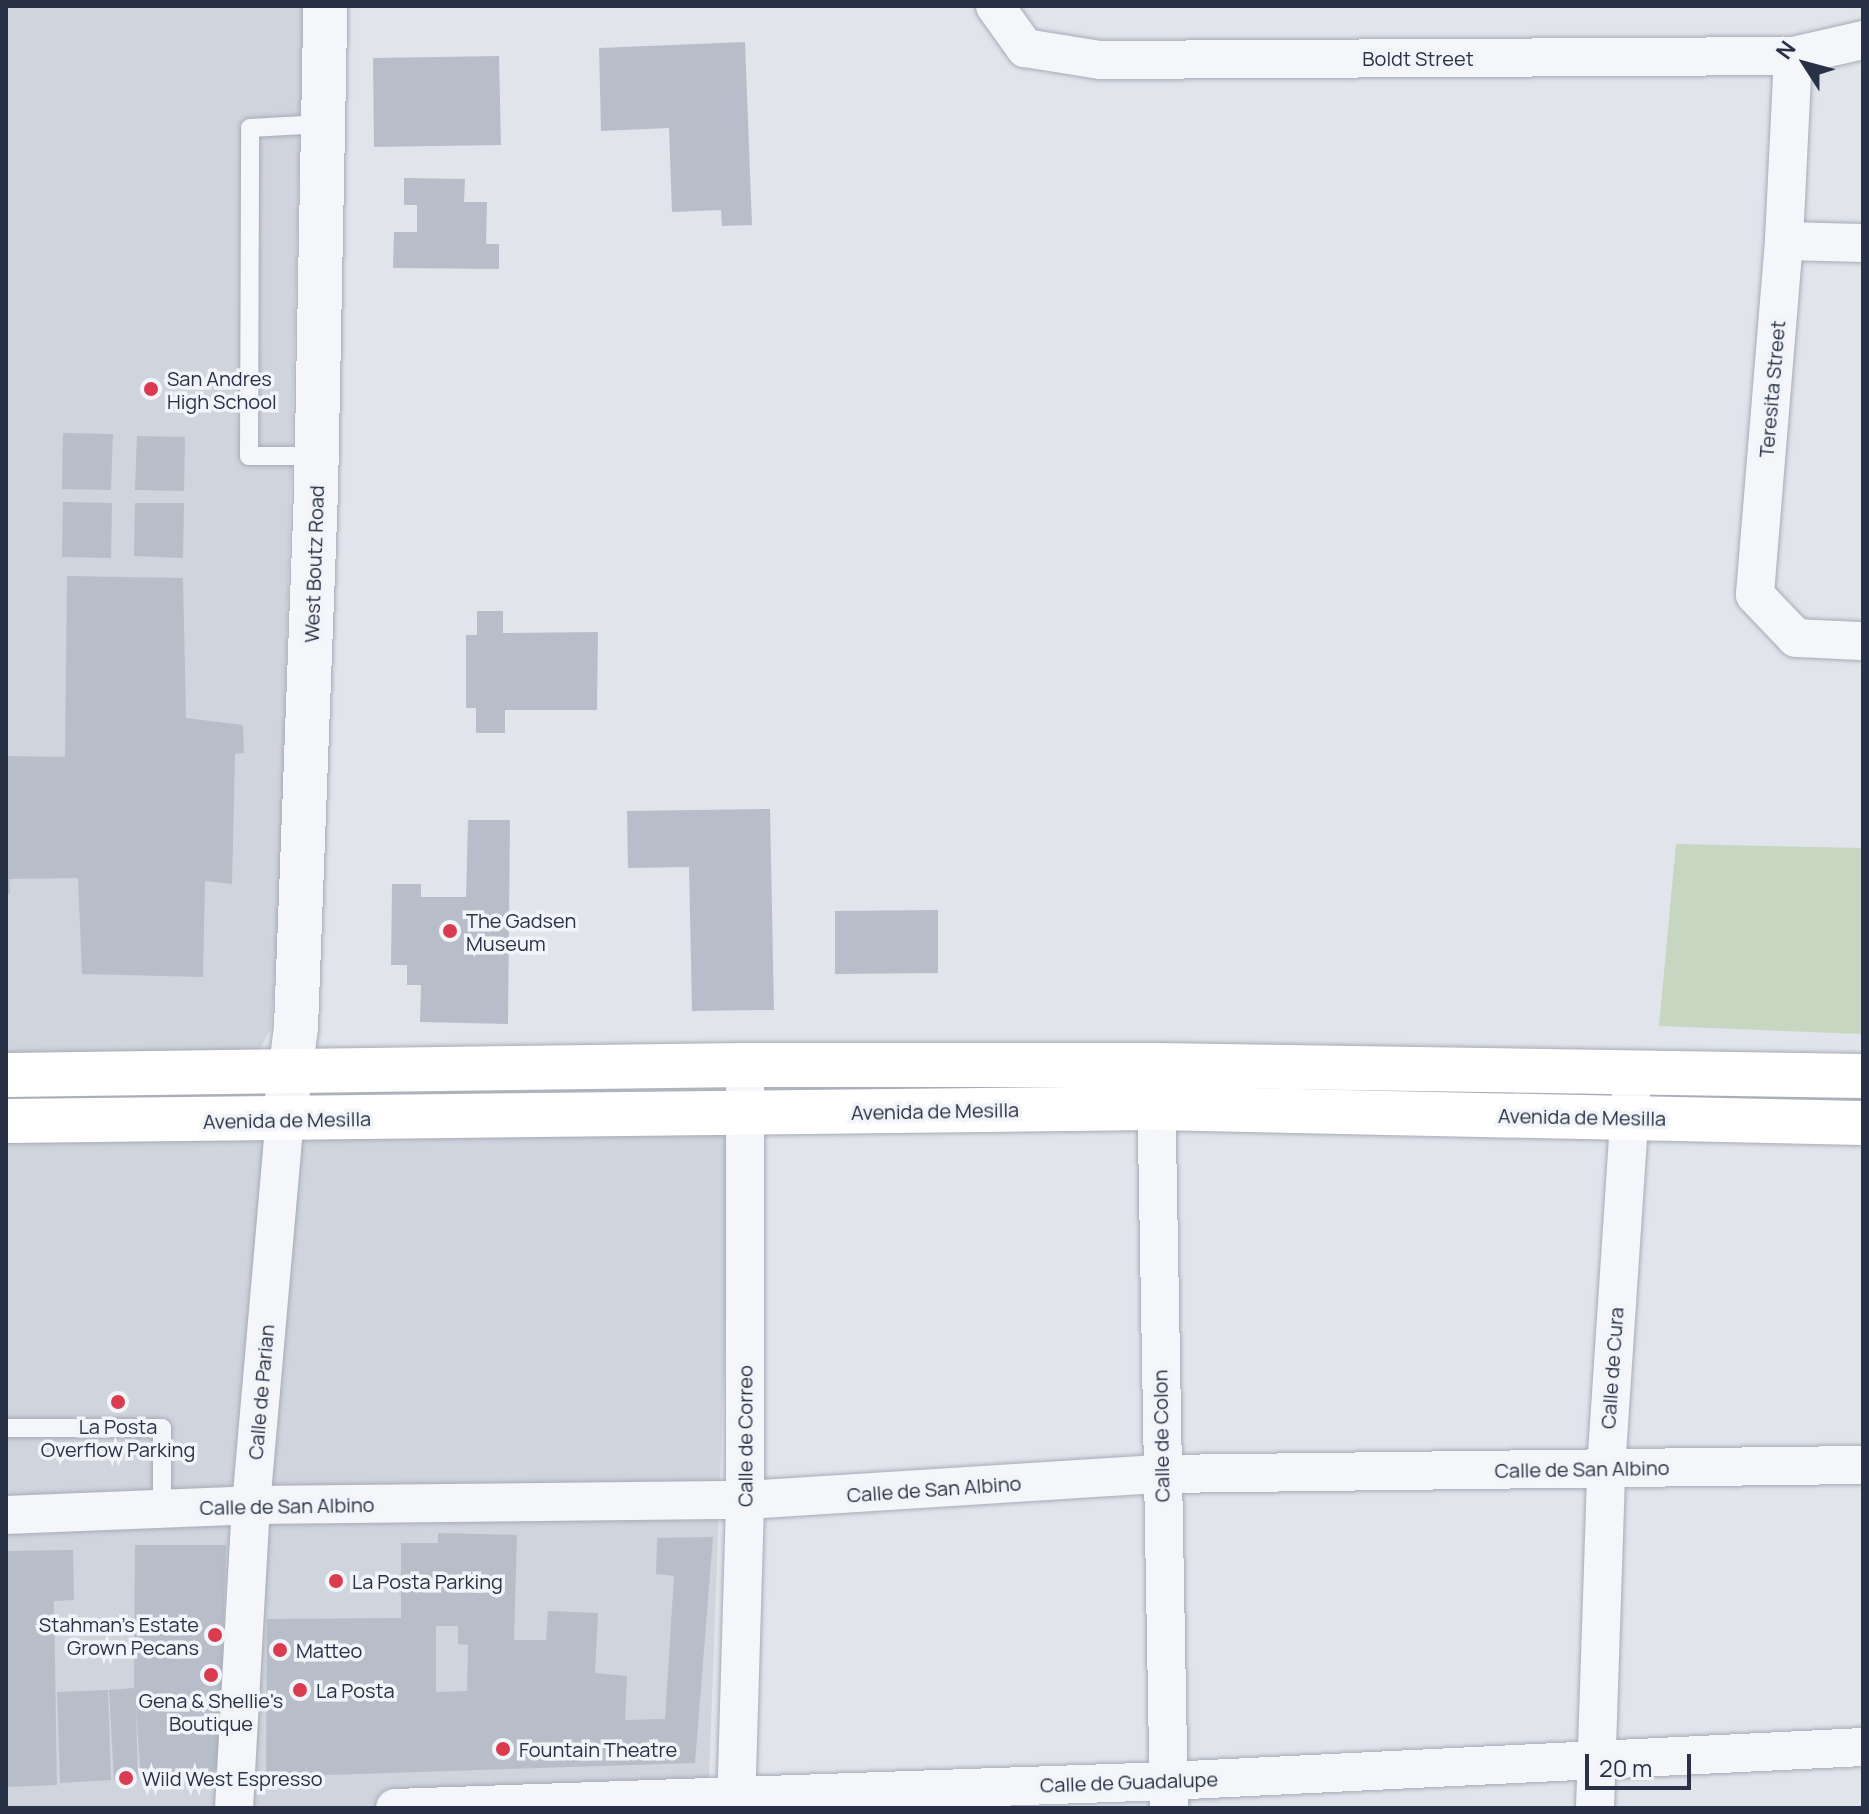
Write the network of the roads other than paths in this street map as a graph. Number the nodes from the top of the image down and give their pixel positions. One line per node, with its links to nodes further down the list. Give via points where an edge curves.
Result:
1 (325, 6): 5 (street, West Boutz Road)
2 (995, 6): 4 (street, Boldt Street, via 1025,48 1100,60)
3 (1863, 40): 4 (street, Boldt Street)
4 (1793, 56): 6 (street, Teresita Street)
5 (323, 124): 8 (street, West Boutz Road); 8 (lane, via 250,128 249,456)
6 (1784, 241): 7 (street); 9 (street, Teresita Street, via 1755,595 1796,638)
7 (1863, 243)
8 (317, 456): 13 (street, West Boutz Road)
9 (1863, 641)
10 (745, 1065): 11 (main road); 13 (main road); 17 (street, Calle de Correo)
11 (1156, 1065): 12 (main road); 16 (street, Calle de Colon)
12 (1633, 1072): 15 (main road); 18 (street, Calle de Cura)
13 (291, 1073): 14 (main road); 19 (street, West Boutz Road)
14 (6, 1075)
15 (1863, 1076)
16 (1156, 1108): 17 (main road, Avenida de Mesilla); 18 (main road, Avenida de Mesilla); 25 (street, Calle de Colon)
17 (745, 1113): 19 (main road, Avenida de Mesilla); 26 (street, Calle de Correo)
18 (1629, 1118): 21 (main road, Avenida de Mesilla); 24 (street, Calle de Cura)
19 (285, 1120): 20 (main road, Avenida de Mesilla); 27 (street, Calle de Parian)
20 (6, 1121)
21 (1863, 1123)
22 (6, 1428): 28 (lane, via 162,1428)
23 (1863, 1465): 24 (street, Calle de San Albino)
24 (1606, 1469): 25 (street, Calle de San Albino); 31 (street, Calle de Cura)
25 (1162, 1474): 26 (street, Calle de San Albino); 32 (street, Calle de Colon)
26 (745, 1500): 27 (street, Calle de San Albino); 33 (street, Calle de Correo)
27 (251, 1505): 28 (street, Calle de San Albino); 34 (street, Calle de Parian)
28 (162, 1509): 29 (street, Calle de San Albino)
29 (6, 1515)
30 (1863, 1747): 31 (street, Calle de Guadalupe)
31 (1595, 1758): 32 (street, Calle de Guadalupe); 36 (street, Calle de Cura)
32 (1169, 1795): 33 (street, Calle de Guadalupe)
33 (736, 1801): 35 (street, Calle de Guadalupe)
34 (234, 1808)
35 (395, 1808)
36 (1595, 1808)

